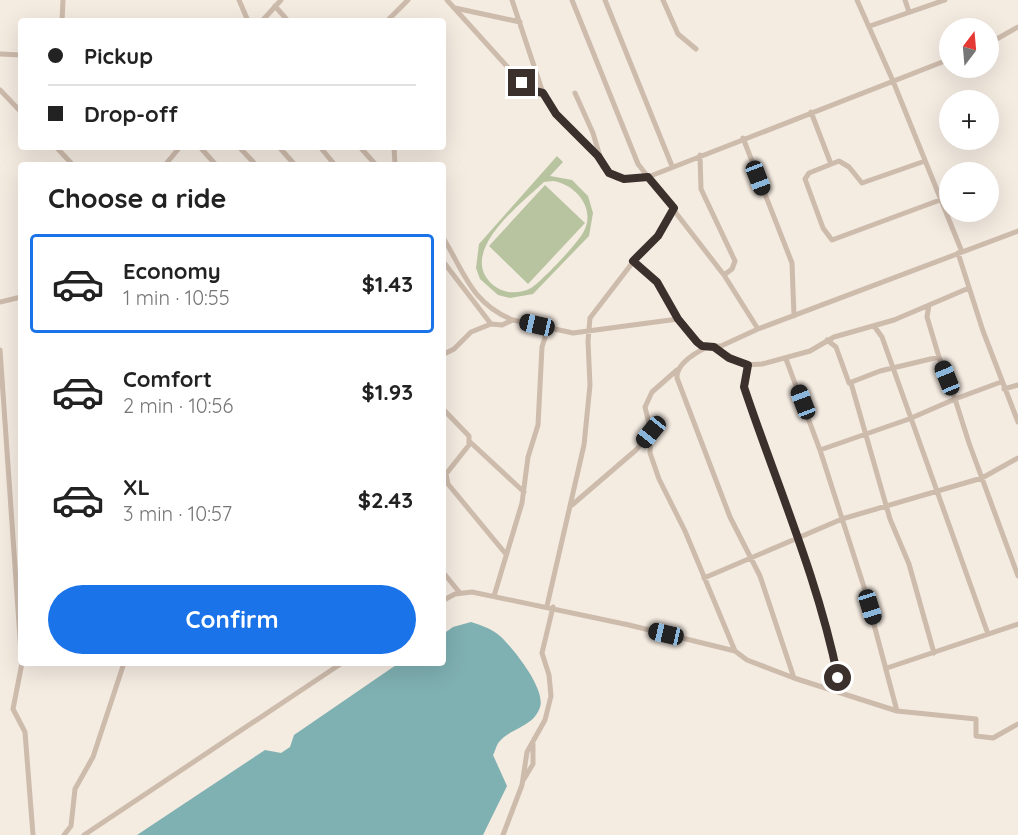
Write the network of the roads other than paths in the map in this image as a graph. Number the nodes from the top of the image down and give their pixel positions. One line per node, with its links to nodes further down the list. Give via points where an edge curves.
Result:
1 (63, 0): 16 (street)
2 (239, 0): 17 (street)
3 (281, 0): 13 (street)
4 (408, 0): 20 (street)
5 (447, 0): 14 (street)
6 (512, 0): 21 (street)
7 (572, 0): 53 (street, via 626,137)
8 (605, 0): 52 (street)
9 (663, 0): 25 (street, via 678,34)
10 (857, 0): 22 (street)
11 (905, 0): 15 (street)
12 (945, 0): 15 (street)
13 (274, 6): 18 (street); 19 (street)
14 (454, 8): 21 (street); 31 (street, via 522,83)
15 (909, 12): 22 (street)
16 (62, 18)
17 (247, 18)
18 (264, 18)
19 (285, 18)
20 (390, 18)
21 (520, 21): 31 (street)
22 (870, 26): 29 (street)
23 (1018, 27): 24 (street)
24 (999, 38)
25 (696, 49)
26 (0, 54): 27 (street)
27 (18, 55)
28 (939, 63): 29 (street)
29 (893, 81): 34 (street); 44 (street)
30 (0, 90): 33 (street)
31 (543, 93): 43 (street, via 556,114)
32 (575, 93): 43 (street, via 593,133)
33 (18, 109)
34 (812, 112): 35 (street); 51 (street)
35 (743, 138): 42 (street); 68 (street, via 792,263)
36 (59, 150): 45 (street)
37 (203, 150): 46 (street)
38 (242, 150): 47 (street)
39 (282, 150): 48 (street)
40 (322, 150): 49 (street)
41 (363, 150): 50 (street)
42 (700, 155): 52 (street); 63 (street, via 701,189 735,261)
43 (598, 156): 53 (street, via 603,167 617,178)
44 (925, 161): 51 (street, via 862,183 844,163); 54 (street)
45 (70, 162)
46 (213, 162)
47 (253, 162)
48 (292, 162)
49 (332, 162)
50 (373, 162)
51 (831, 164): 55 (street, via 809,173 805,179 823,228 832,240)
52 (672, 166): 53 (street)
53 (648, 177): 56 (street)
54 (939, 197)
55 (939, 200)
56 (674, 208): 61 (street, via 658,236); 63 (street)
57 (948, 222): 60 (street)
58 (1018, 231): 60 (street)
59 (446, 244): 70 (street, via 473,291 485,304)
60 (960, 252): 64 (street); 68 (street)
61 (633, 261): 69 (street, via 657,282); 75 (street, via 593,310)
62 (446, 265): 71 (street)
63 (724, 275): 74 (street)
64 (969, 288): 67 (street); 86 (street)
65 (18, 298): 66 (street)
66 (0, 302)
67 (928, 305): 72 (street); 81 (street, via 927,317)
68 (794, 316): 74 (street)
69 (678, 319): 75 (street); 77 (street, via 692,337)
70 (513, 320): 71 (street); 73 (street)
71 (491, 324): 80 (street, via 471,332)
72 (874, 326): 76 (street); 84 (street, via 882,337)
73 (548, 328): 75 (street); 100 (street, via 542,347 538,426 528,458)
74 (758, 329): 78 (street)
75 (589, 332): 102 (street, via 587,418)
76 (827, 340): 82 (street); 87 (street, via 836,347 846,381)
77 (707, 347): 78 (street); 85 (street)
78 (714, 347): 83 (street)
79 (0, 350): 115 (street)
80 (446, 353)
81 (939, 357): 84 (street); 90 (street)
82 (786, 359): 83 (street); 97 (street)
83 (748, 365): 105 (street, via 744,387)
84 (892, 368): 87 (street); 92 (street)
85 (677, 370): 94 (street, via 652,392 645,407); 107 (street, via 718,486)
86 (1001, 382): 89 (street); 90 (street)
87 (851, 383): 95 (street)
88 (1018, 385): 89 (street)
89 (1004, 389): 93 (street)
90 (955, 399): 92 (street); 99 (street)
91 (446, 412): 96 (street, via 469,436)
92 (909, 419): 95 (street); 101 (street)
93 (1018, 422)
94 (651, 432): 102 (street, via 636,450); 110 (street, via 650,453 659,479)
95 (866, 435): 97 (street); 103 (street)
96 (469, 441): 100 (street); 106 (street, via 446,474 448,484)
97 (820, 450): 104 (street)
98 (1018, 459): 99 (street)
99 (982, 478): 101 (street); 109 (street)
100 (524, 492): 106 (street)
101 (939, 492): 103 (street); 117 (street)
102 (571, 506): 114 (street)
103 (888, 508): 104 (street); 119 (street, via 909,564)
104 (842, 519): 105 (street); 123 (street)
105 (798, 537): 107 (street); 125 (street, via 835,664)
106 (505, 553): 112 (street)
107 (751, 559): 110 (street); 124 (street)
108 (446, 576): 111 (street)
109 (1018, 576)
110 (704, 578): 118 (street)
111 (460, 593): 112 (street); 113 (street)
112 (494, 596): 114 (street)
113 (446, 599)
114 (550, 607): 118 (street); 128 (street, via 542,653 551,696)
115 (18, 610)
116 (1018, 624): 117 (street)
117 (988, 634): 119 (street)
118 (735, 651): 124 (street, via 747,660)
119 (934, 653): 123 (street)
120 (21, 666): 130 (street, via 13,709 25,732)
121 (123, 666): 131 (street, via 93,757 75,789 71,826)
122 (338, 666): 132 (street)
123 (887, 668): 126 (street)
124 (794, 678): 125 (street)
125 (839, 692): 126 (street)
126 (897, 711): 127 (street, via 976,719 976,736 983,737 993,738)
127 (1018, 724)
128 (532, 742): 129 (street, via 525,758); 129 (street, via 534,760)
129 (523, 781): 133 (street)
130 (33, 835)
131 (64, 835)
132 (84, 835)
133 (503, 835)

